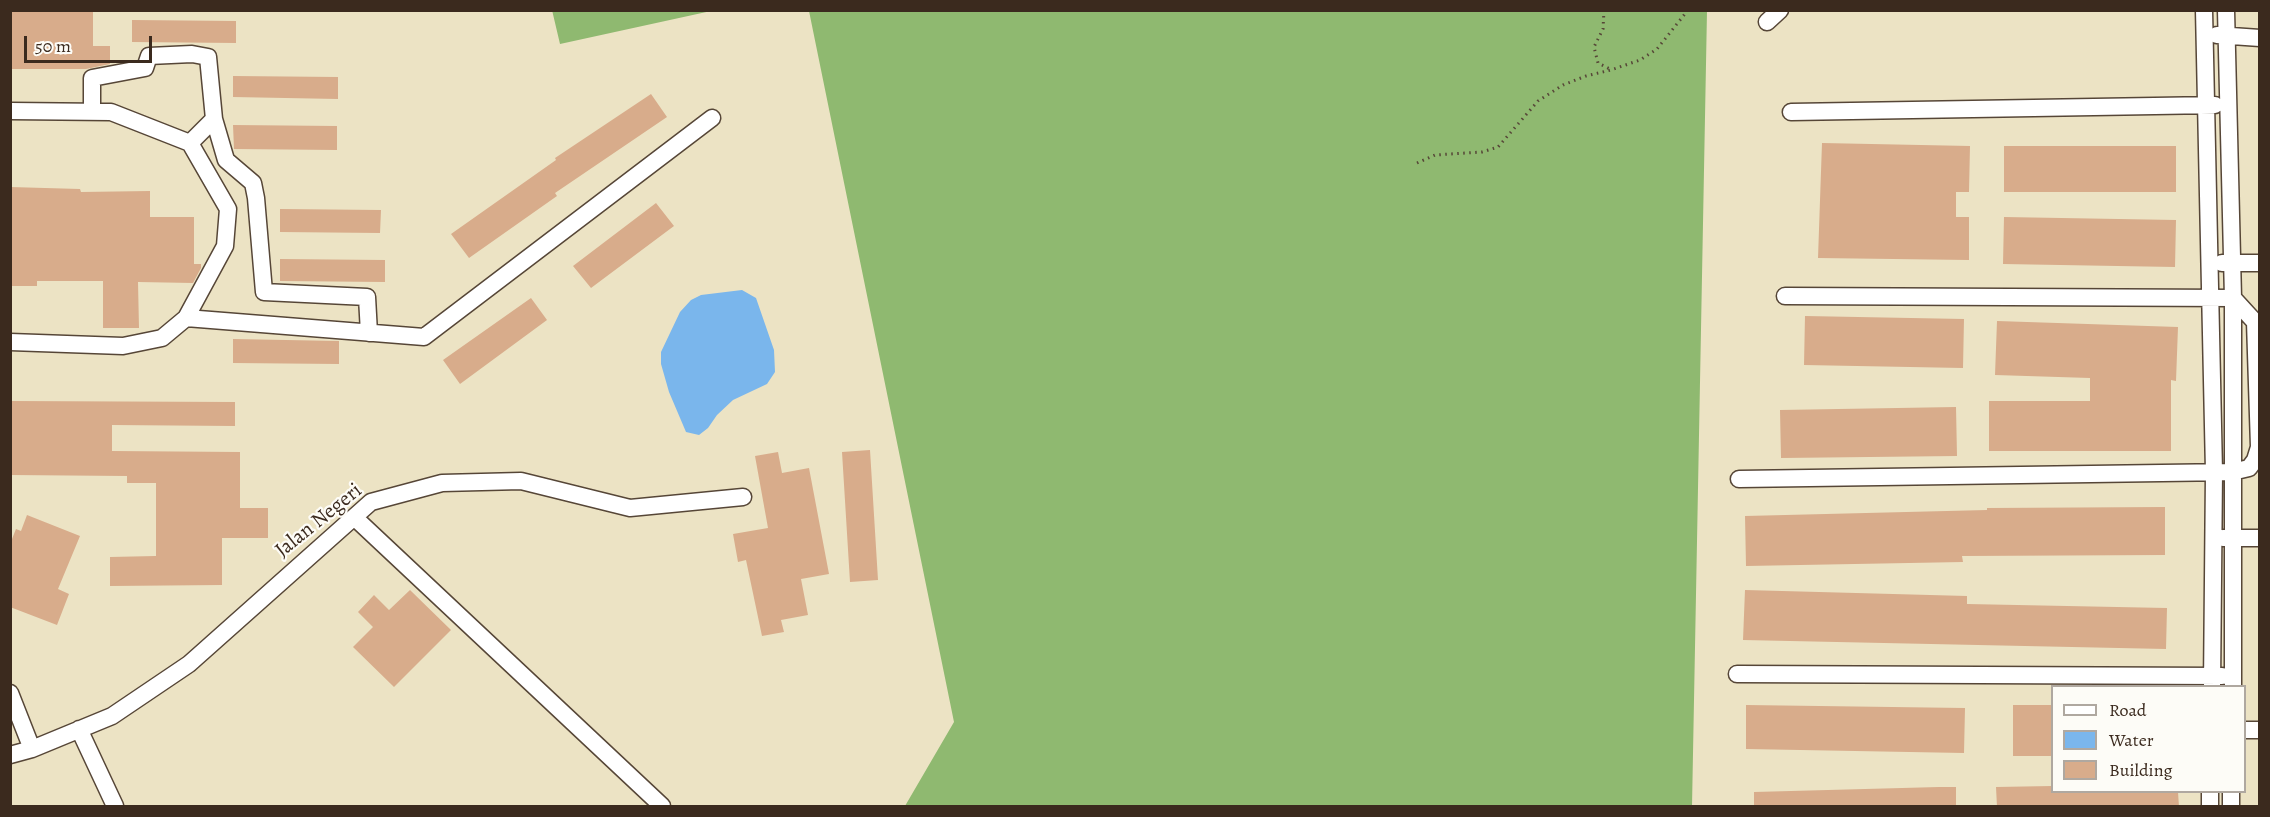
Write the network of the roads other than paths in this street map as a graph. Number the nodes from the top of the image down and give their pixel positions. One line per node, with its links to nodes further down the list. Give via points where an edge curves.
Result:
1 (1780, 10): 4 (street)
2 (2204, 10): 5 (street)
3 (2226, 10): 6 (street)
4 (1767, 22)
5 (2204, 34): 6 (street); 8 (street)
6 (2226, 35): 7 (street); 9 (street)
7 (2259, 38)
8 (2206, 105): 9 (street); 12 (street); 18 (street)
9 (2228, 105): 16 (street)
10 (10, 111): 11 (street)
11 (92, 112): 14 (street, via 92,78 146,68 148,56 192,54 208,57); 15 (street, via 111,112)
12 (1791, 112)
13 (712, 118): 23 (street, via 424,338)
14 (214, 119): 15 (street); 23 (street, via 226,160 253,183 264,292 367,297)
15 (190, 143): 22 (street, via 228,209 225,246)
16 (2232, 263): 17 (street); 18 (street); 20 (street)
17 (2259, 263)
18 (2209, 264): 21 (street)
19 (1785, 296): 21 (street)
20 (2233, 298): 21 (street); 26 (street); 26 (street, via 2255,322 2259,447 2249,468)
21 (2210, 299): 25 (street)
22 (186, 318): 23 (street); 24 (street, via 162,338 123,346)
23 (369, 333)
24 (10, 342)
25 (2214, 472): 26 (street); 27 (street); 30 (street)
26 (2232, 472): 31 (street)
27 (1739, 479)
28 (743, 497): 29 (street, Jalan Negeri, via 630,507 521,482 442,483 371,502)
29 (354, 517): 37 (street, Jalan Negeri, via 189,664 112,716); 41 (street)
30 (2214, 538): 31 (street); 34 (street)
31 (2233, 538): 32 (street); 35 (street)
32 (2259, 538)
33 (1737, 674): 34 (street)
34 (2212, 681): 35 (street)
35 (2233, 681)
36 (10, 693): 38 (street)
37 (79, 729): 38 (street, Jalan Negeri); 40 (street)
38 (32, 749): 39 (street, Jalan Negeri)
39 (10, 755)
40 (115, 807)
41 (662, 807)

